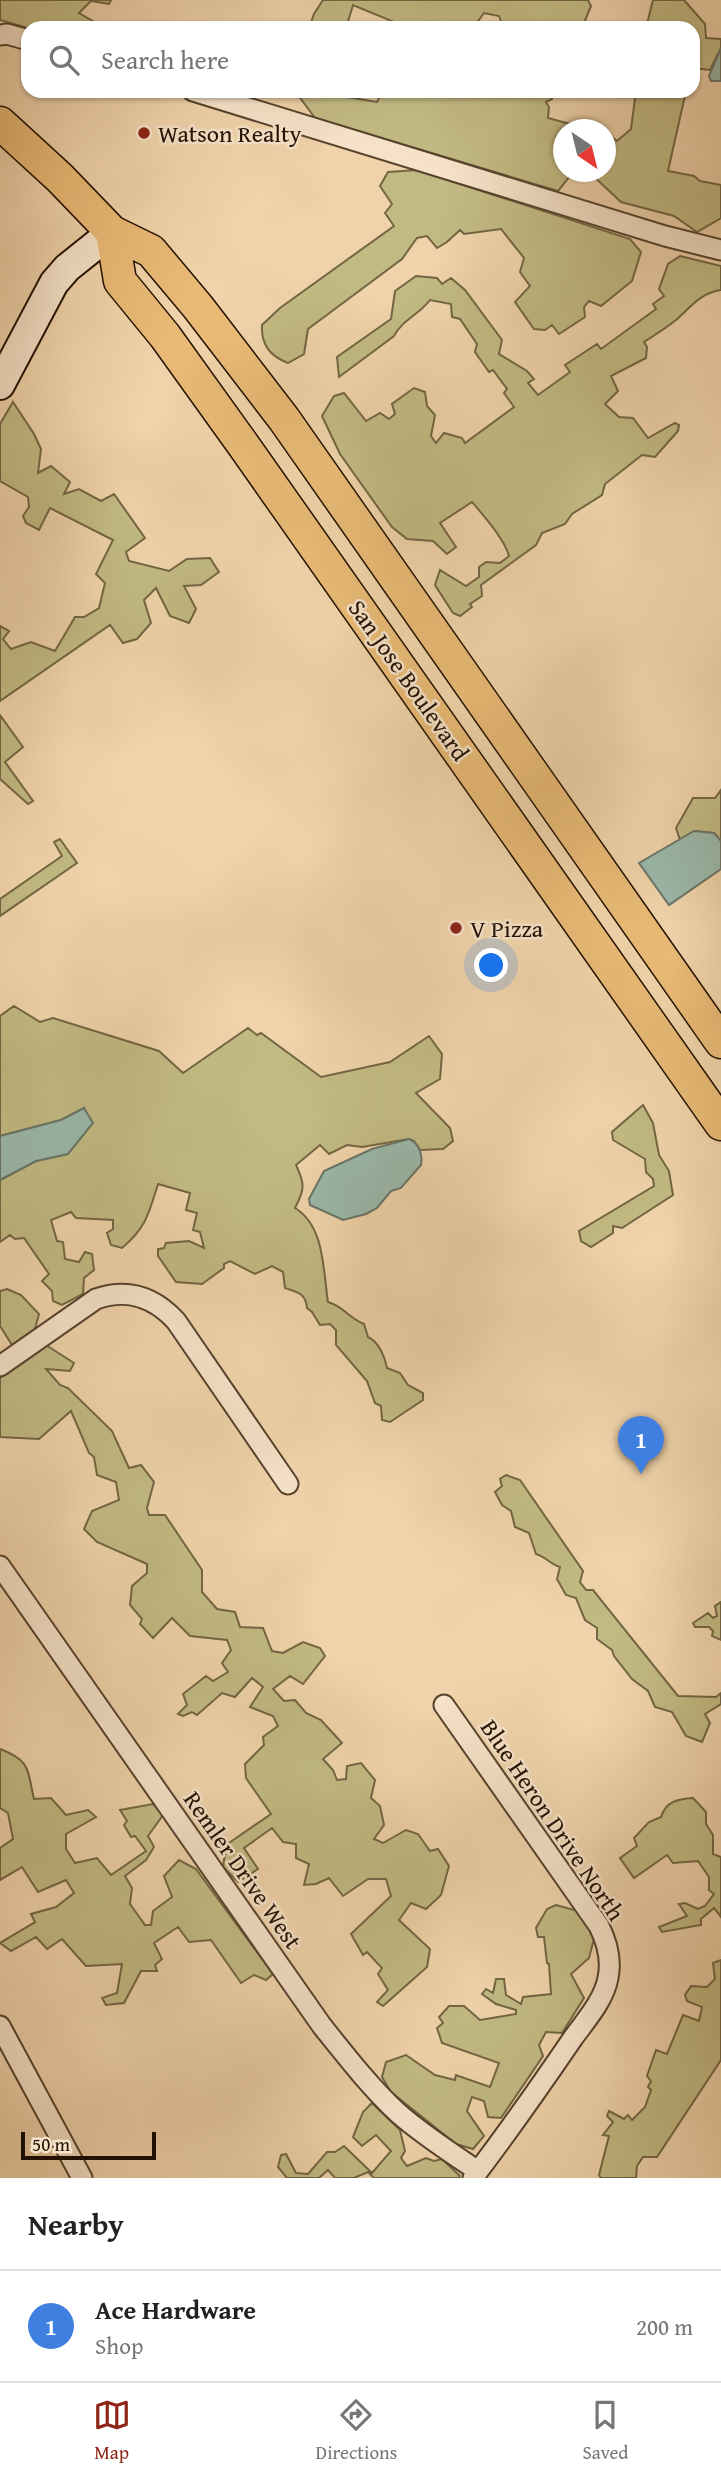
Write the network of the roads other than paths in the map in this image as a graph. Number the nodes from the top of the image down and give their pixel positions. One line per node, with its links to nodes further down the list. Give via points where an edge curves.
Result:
1 (0, 35): 2 (street)
2 (21, 38)
3 (216, 98): 6 (street)
4 (0, 123): 5 (main road, San Jose Boulevard)
5 (112, 232): 7 (street, via 54,283); 8 (main road, San Jose Boulevard, via 151,251); 9 (main road, San Jose Boulevard, via 120,281)
6 (721, 250)
7 (0, 385)
8 (284, 419): 9 (main road); 10 (main road, San Jose Boulevard)
9 (244, 446): 11 (main road, San Jose Boulevard)
10 (572, 830): 11 (main road); 12 (main road, San Jose Boulevard)
11 (534, 856): 13 (main road, San Jose Boulevard)
12 (721, 1042)
13 (721, 1124)
14 (0, 1366): 15 (street, via 96,1299 109,1294 140,1296 176,1321)
15 (288, 1484)
16 (0, 1566): 19 (street, Remler Drive West, via 322,2026 396,2111)
17 (444, 1705): 19 (street, Blue Heron Drive North, via 599,1926 610,1959 600,1999)
18 (0, 2026): 20 (street)
19 (476, 2175)
20 (82, 2178)

